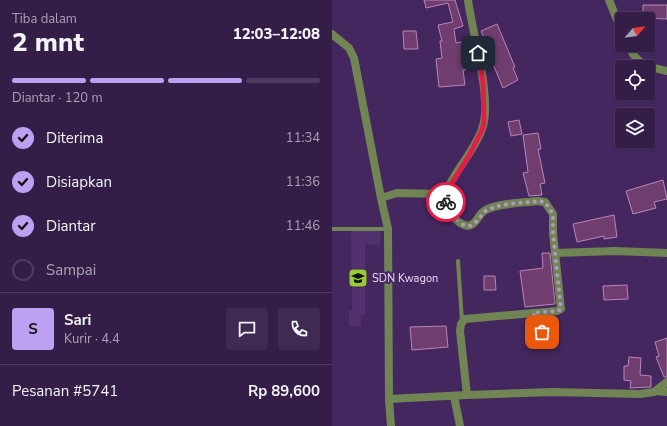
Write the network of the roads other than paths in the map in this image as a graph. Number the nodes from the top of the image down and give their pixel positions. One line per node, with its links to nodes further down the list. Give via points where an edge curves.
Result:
1 (468, 0): 7 (street, via 483,82 484,122 470,154)
2 (610, 0): 3 (street)
3 (615, 13)
4 (332, 34): 8 (street, via 349,48 354,58)
5 (631, 52): 6 (street, via 639,63)
6 (667, 71)
7 (445, 194): 8 (street, via 397,193); 11 (street, via 451,214 468,226 493,207 545,202 553,214)
8 (381, 198): 10 (street)
9 (332, 229): 10 (lane)
10 (388, 229): 22 (street)
11 (555, 253): 12 (street); 14 (street, via 561,309)
12 (667, 253)
13 (458, 261): 15 (lane)
14 (533, 313): 15 (street, via 468,318); 16 (street)
15 (462, 321): 20 (street, via 460,331)
16 (544, 344)
17 (667, 382): 18 (street)
18 (656, 391): 19 (street); 20 (street, via 640,394 552,392)
19 (667, 392)
20 (466, 395): 21 (street)
21 (454, 396): 22 (street); 24 (street)
22 (389, 399): 23 (street)
23 (392, 426)
24 (460, 426)

